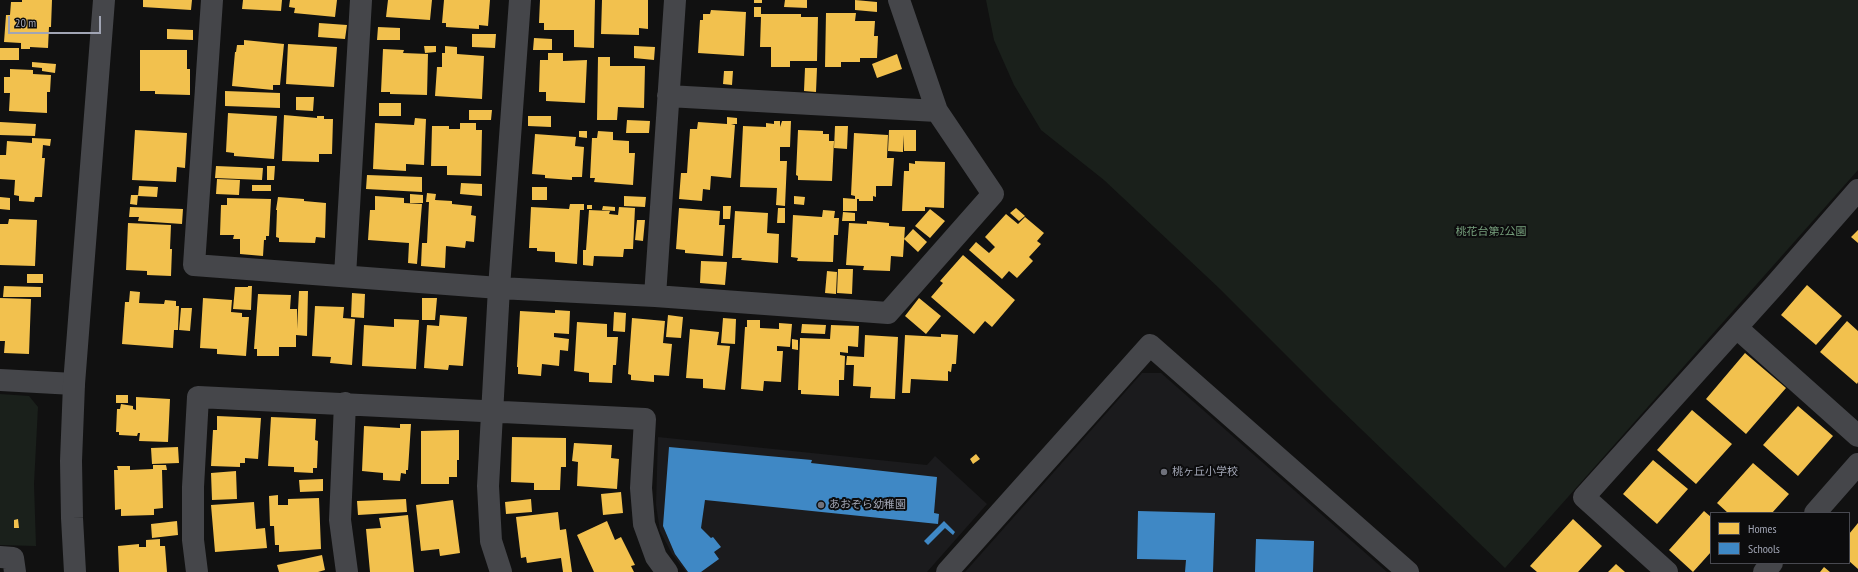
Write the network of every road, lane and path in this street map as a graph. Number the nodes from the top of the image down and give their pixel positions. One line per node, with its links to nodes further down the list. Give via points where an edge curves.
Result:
1 (104, 0): 15 (street)
2 (212, 0): 10 (street, via 194,265)
3 (361, 0): 10 (street)
4 (520, 0): 11 (street)
5 (675, 0): 7 (street)
6 (899, 0): 8 (street)
7 (668, 96): 8 (street); 12 (street)
8 (937, 111): 12 (street, via 993,194 888,313)
9 (1858, 190): 13 (street)
10 (345, 276): 11 (street)
11 (499, 288): 12 (street); 17 (street)
12 (655, 296)
13 (1736, 328): 18 (street); 31 (street, via 1584,497)
14 (0, 380): 15 (street)
15 (74, 384): 24 (street, via 71,461)
16 (345, 403): 17 (street); 25 (street, via 198,397 193,488 193,540); 26 (street, via 340,520)
17 (493, 412): 27 (street, via 488,486 491,541); 28 (street, via 645,419 641,488 644,524 656,557)
18 (1858, 436)
19 (1858, 464): 20 (street)
20 (1816, 512)
21 (0, 557): 23 (street, via 13,558)
22 (1771, 564): 32 (street)
23 (15, 572)
24 (75, 572)
25 (197, 572)
26 (347, 572)
27 (500, 572)
28 (667, 572)
29 (947, 572): 30 (street, via 1150,345)
30 (1408, 572)
31 (1667, 572)
32 (1764, 572)

